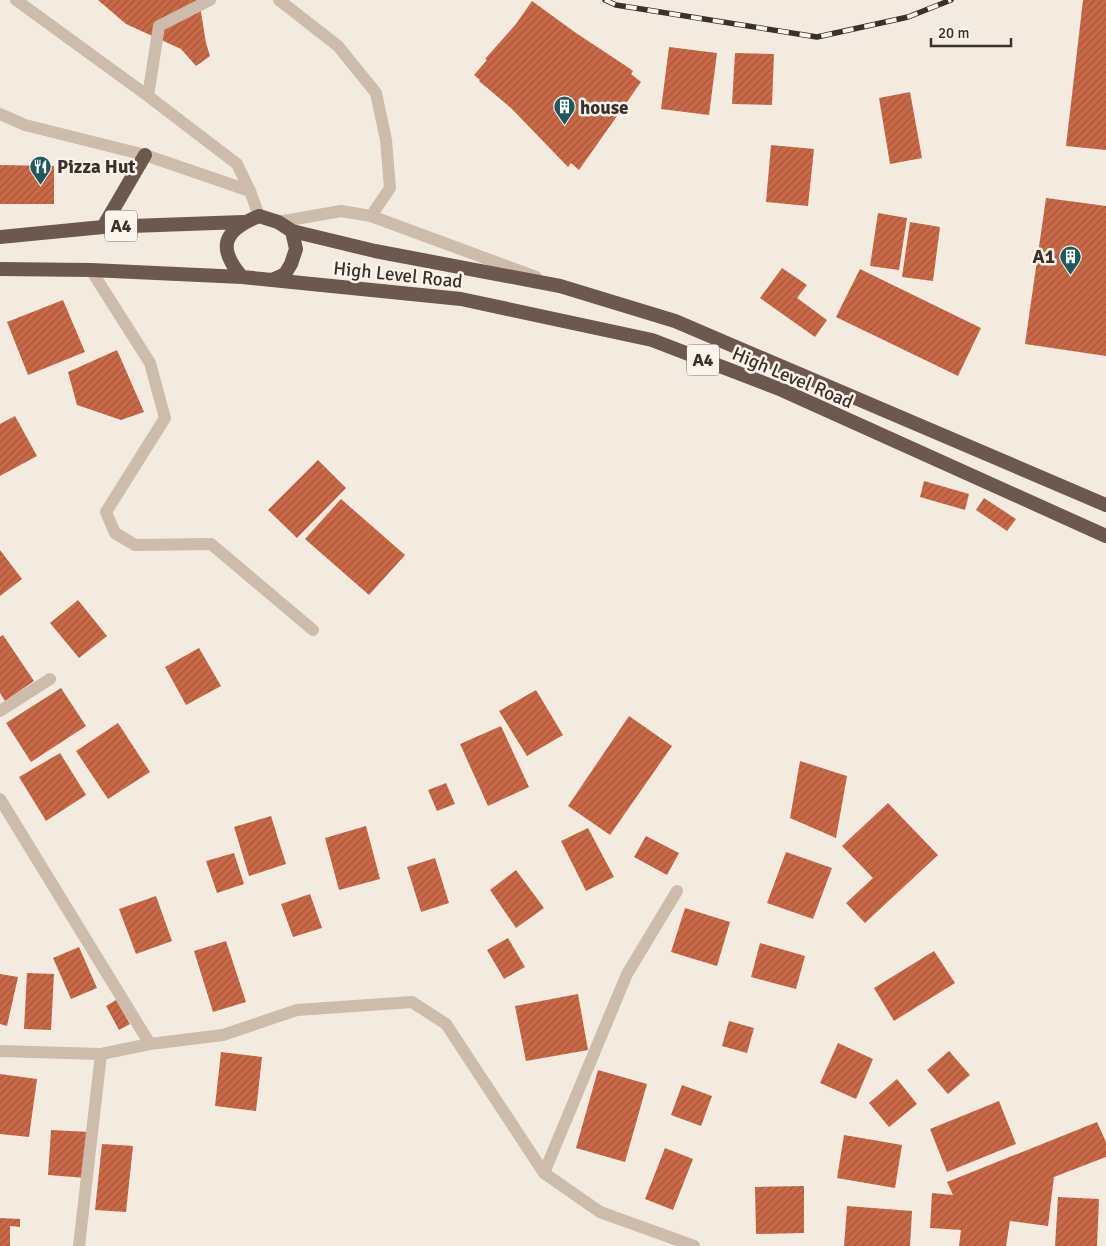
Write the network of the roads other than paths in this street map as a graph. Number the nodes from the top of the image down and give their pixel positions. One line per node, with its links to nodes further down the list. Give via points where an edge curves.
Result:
1 (16, 0): 4 (street)
2 (210, 0): 4 (street, via 158,26)
3 (279, 0): 9 (street, via 338,46 376,93 386,140 390,188)
4 (148, 96): 7 (street, via 237,164)
5 (0, 114): 6 (street, via 24,125)
6 (145, 155): 7 (street); 12 (highway)
7 (250, 191): 8 (street)
8 (259, 216): 10 (highway); 11 (highway)
9 (371, 216): 11 (street, via 341,211); 19 (street)
10 (243, 222): 12 (highway, A4); 17 (highway, via 228,237 226,251 230,264)
11 (278, 222): 13 (highway)
12 (103, 227): 14 (highway, A4)
13 (292, 232): 18 (highway, via 296,250 291,264 285,274); 19 (highway, High Level Road / A4)
14 (0, 237)
15 (0, 268): 16 (highway)
16 (91, 270): 17 (highway); 22 (street, via 150,363 165,418 106,512 116,533 135,545 211,544)
17 (242, 277): 18 (highway)
18 (272, 280): 21 (highway, High Level Road / A4, via 461,299 652,340 782,390)
19 (560, 286): 20 (highway, High Level Road / A4, via 675,321)
20 (1106, 505)
21 (1106, 536)
22 (313, 630)
23 (50, 678): 24 (street)
24 (0, 711)
25 (0, 799): 27 (street)
26 (677, 891): 30 (street, via 627,974)
27 (150, 1044): 29 (street); 30 (street, via 223,1036 297,1010 412,1002 446,1024)
28 (0, 1051): 29 (street)
29 (101, 1054): 31 (street)
30 (544, 1173): 32 (street, via 600,1212)
31 (79, 1246)
32 (694, 1246)

